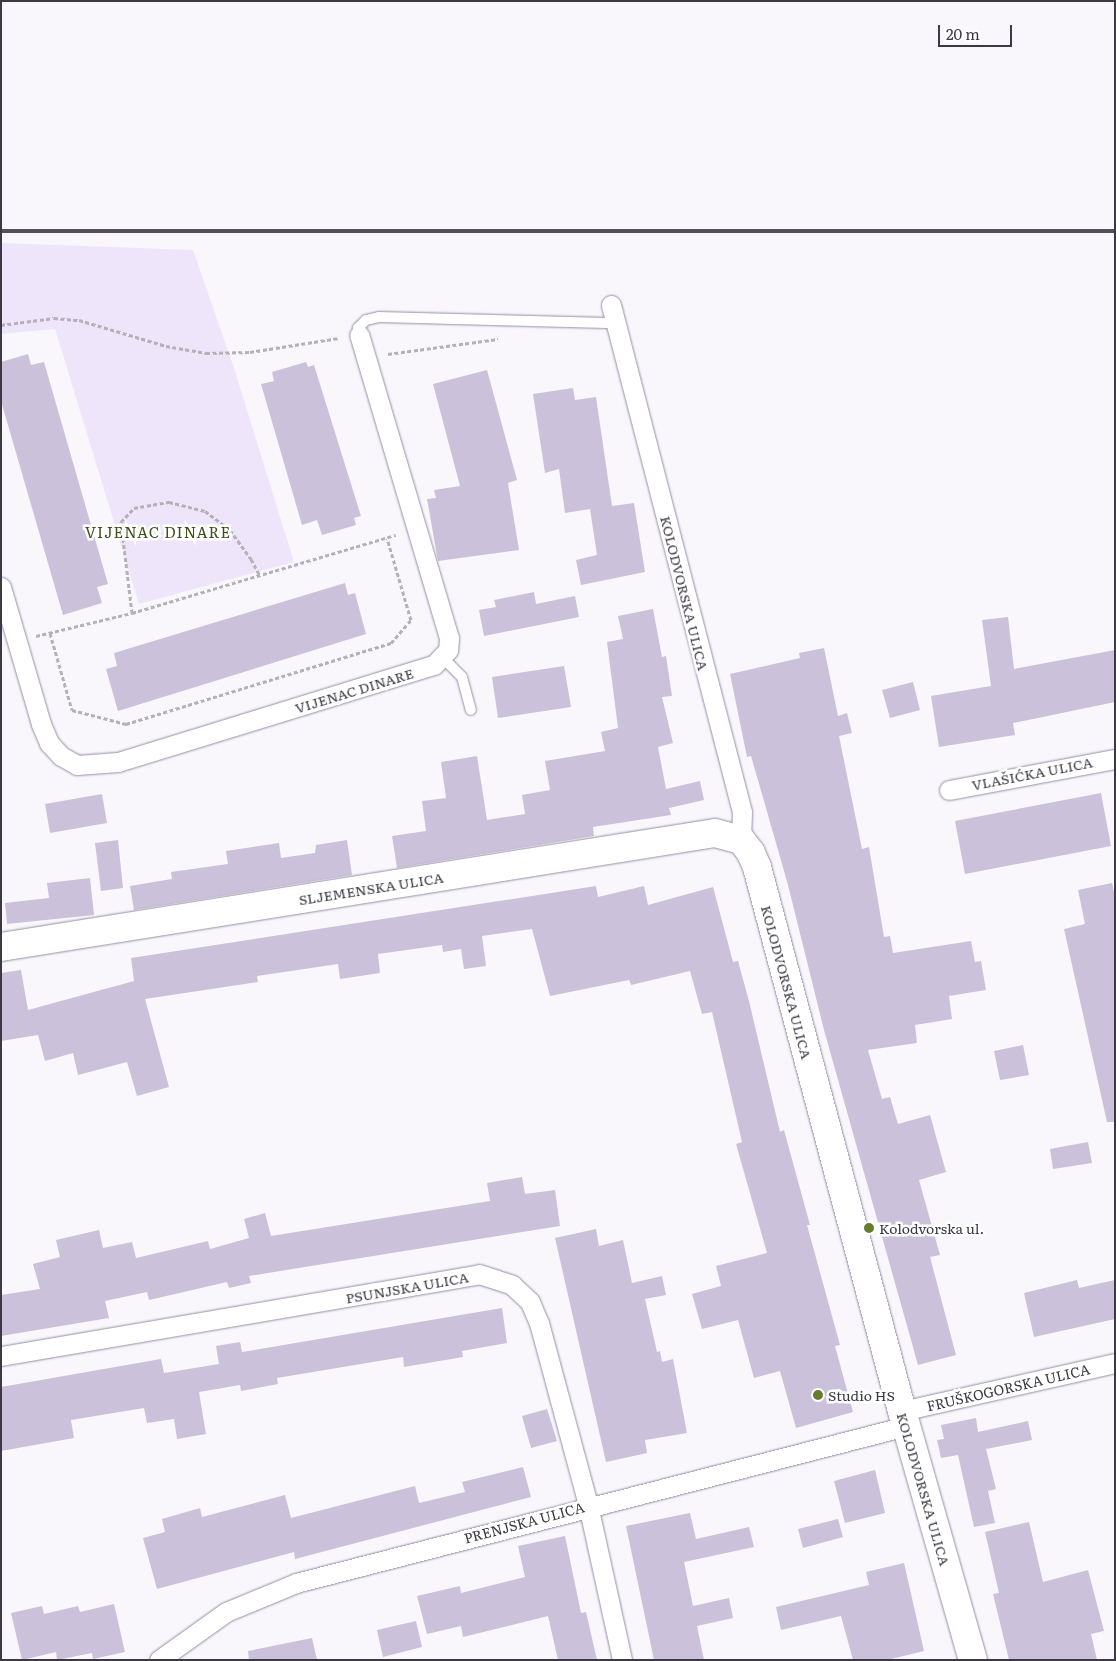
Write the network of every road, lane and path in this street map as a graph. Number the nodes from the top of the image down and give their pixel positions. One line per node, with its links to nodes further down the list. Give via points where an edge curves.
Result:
1 (611, 305): 2 (street, KOLODVORSKA ULICA)
2 (616, 323): 4 (lane, via 379,317 366,320 358,328); 18 (street, KOLODVORSKA ULICA, via 742,812)
3 (1, 325): 4 (path, via 54,318 79,320 166,346 206,353 250,352)
4 (359, 335): 6 (street)
5 (500, 339): 6 (path)
6 (365, 358): 7 (street)
7 (418, 528): 8 (path); 14 (street, via 449,638)
8 (387, 538): 9 (path); 12 (path, via 410,620 391,643 126,724 72,710)
9 (260, 576): 11 (path); 11 (path, via 230,530 205,510 168,502 134,508 121,522)
10 (1, 587): 13 (street, VIJENAC DINARE)
11 (132, 613): 12 (path)
12 (50, 633): 13 (path)
13 (9, 642): 14 (street, VIJENAC DINARE, via 49,743 61,756 77,765 96,766 434,665)
14 (444, 658): 15 (lane, via 462,676)
15 (471, 710)
16 (1115, 759): 17 (street, VLAŠIĆKA ULICA)
17 (948, 790)
18 (740, 840): 19 (street, SLJEMENSKA ULICA, via 715,833); 22 (street, KOLODVORSKA ULICA, via 757,867)
19 (1, 947)
20 (1, 1356): 23 (street, PSUNJSKA ULICA, via 479,1274 512,1285 530,1302 539,1323)
21 (1115, 1364): 22 (street, FRUŠKOGORSKA ULICA)
22 (904, 1418): 23 (street, PRENJSKA ULICA); 26 (street, KOLODVORSKA ULICA)
23 (588, 1505): 24 (street, PRENJSKA ULICA, via 296,1582 226,1612); 25 (street, PSUNJSKA ULICA)
24 (159, 1660)
25 (622, 1660)
26 (973, 1660)

